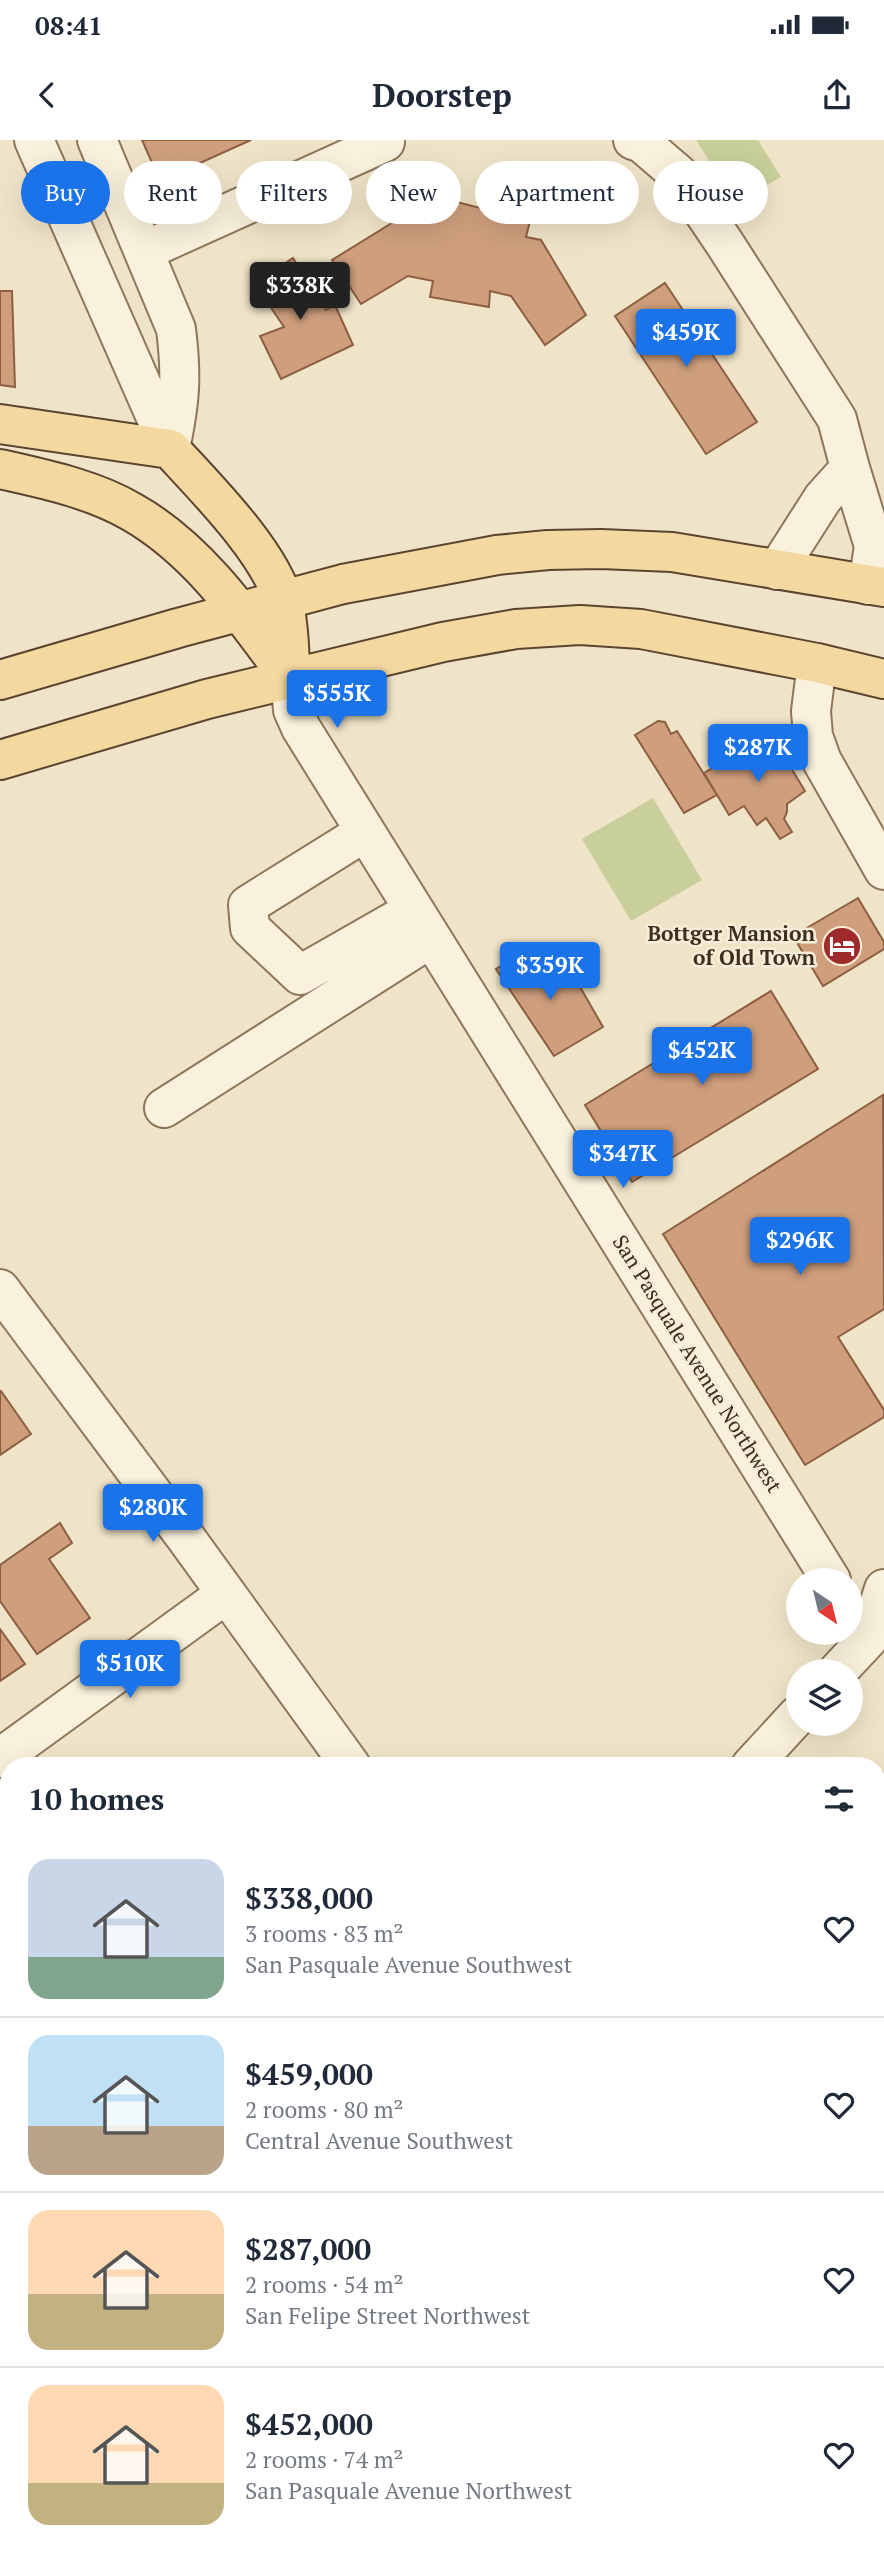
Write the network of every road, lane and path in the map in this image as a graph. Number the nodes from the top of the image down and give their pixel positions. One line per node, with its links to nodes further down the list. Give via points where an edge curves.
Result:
1 (34, 140): 7 (street)
2 (97, 140): 5 (street)
3 (384, 140): 5 (street)
4 (633, 140): 8 (street, via 678,174 725,244 837,419)
5 (144, 251): 7 (street, via 176,329 180,359 181,389)
6 (0, 424): 7 (main road)
7 (170, 449): 12 (main road, via 250,541)
8 (850, 468): 10 (street, via 823,498); 11 (street, via 874,546)
9 (0, 469): 13 (main road, via 96,495 132,512 180,549)
10 (777, 570): 11 (main road); 12 (main road, via 671,552 548,551 427,567)
11 (876, 586)
12 (283, 601): 13 (main road); 15 (main road)
13 (241, 613): 15 (main road); 17 (main road)
14 (817, 663): 15 (main road, via 641,629 580,625 516,629 443,642); 16 (main road); 20 (street, via 813,736 822,761)
15 (290, 679): 18 (main road); 19 (street, San Pasquale Avenue Northwest, via 293,710 301,728)
16 (884, 679)
17 (0, 680)
18 (0, 760)
19 (365, 832): 21 (street, San Pasquale Avenue Northwest); 21 (street, via 248,905 250,928 300,975)
20 (884, 870)
21 (423, 924): 22 (street); 24 (street, San Pasquale Avenue Northwest)
22 (164, 1108)
23 (0, 1289): 26 (street)
24 (824, 1568)
25 (884, 1589): 27 (street)
26 (226, 1594): 30 (street); 31 (street)
27 (867, 1638): 28 (street)
28 (849, 1659)
29 (786, 1728): 32 (street)
30 (1, 1757)
31 (344, 1757)
32 (759, 1757)

